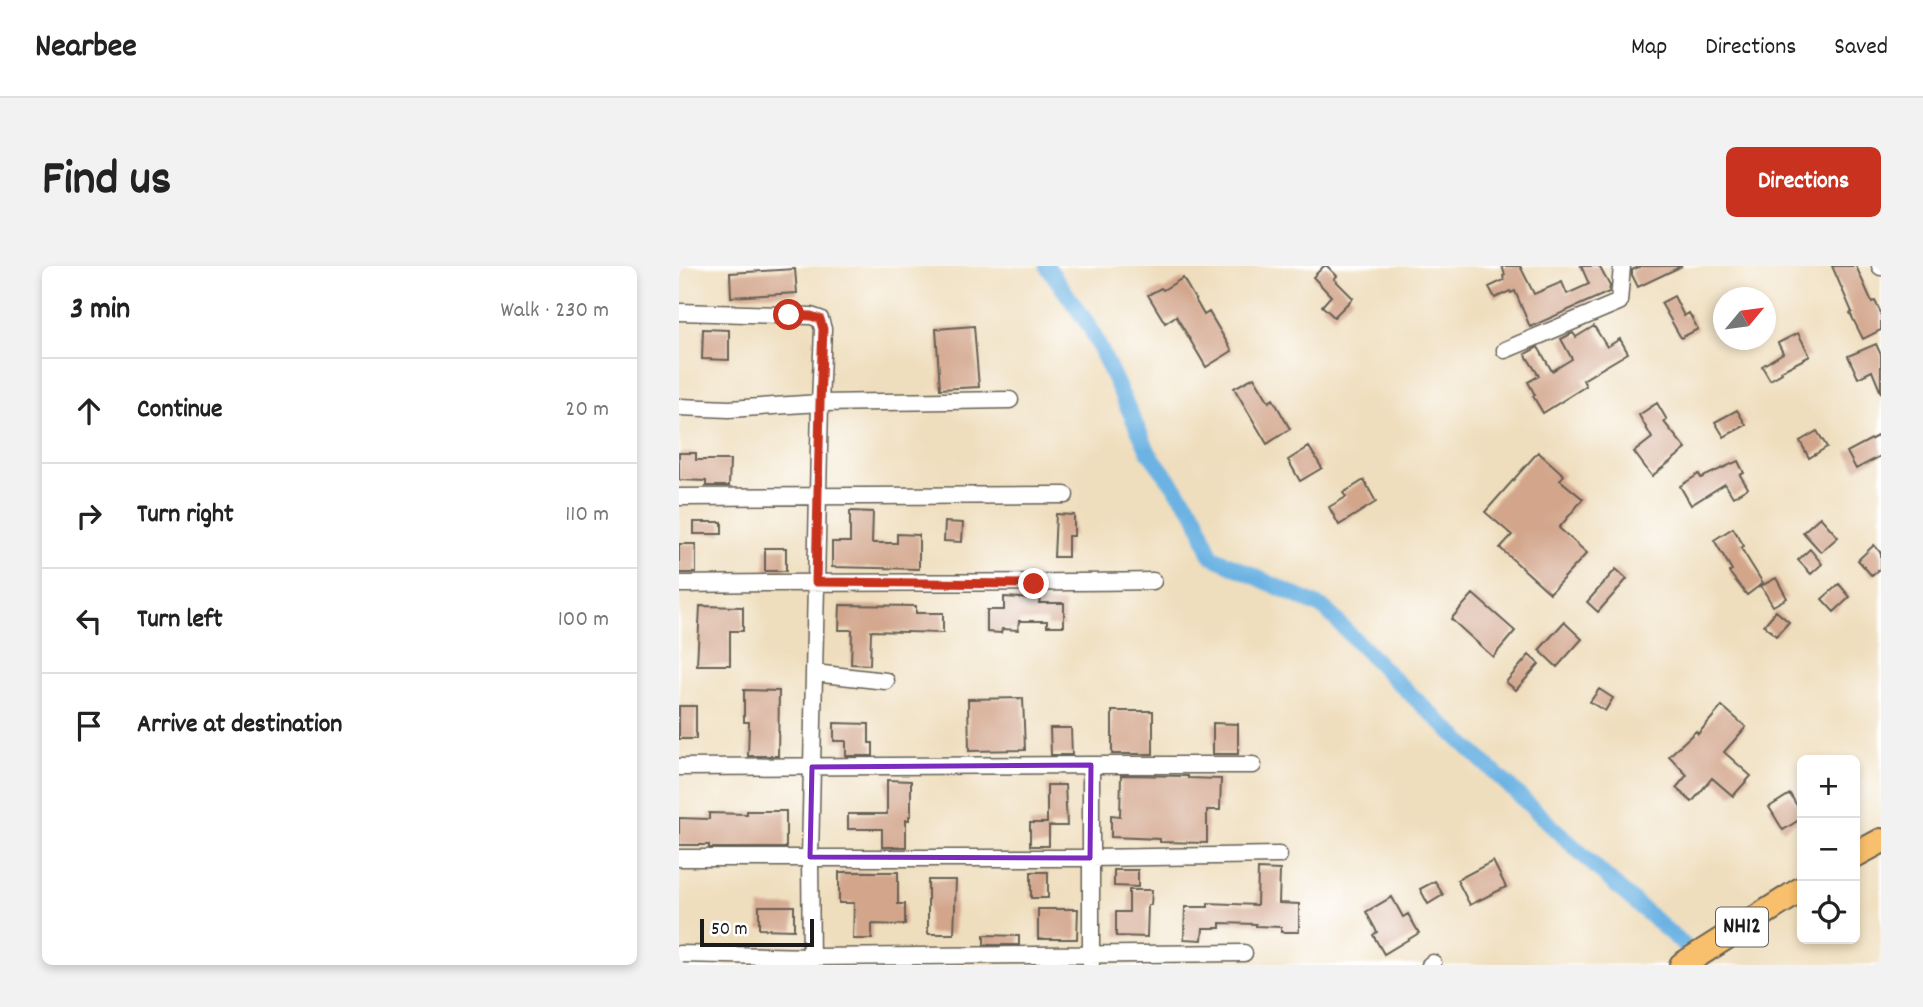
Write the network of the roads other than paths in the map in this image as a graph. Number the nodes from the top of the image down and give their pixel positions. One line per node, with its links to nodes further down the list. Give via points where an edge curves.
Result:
1 (1622, 266): 3 (street, via 1619,302)
2 (679, 312): 5 (street, via 820,319)
3 (1505, 350)
4 (1010, 400): 5 (street)
5 (820, 403): 6 (street); 8 (street)
6 (679, 407)
7 (1065, 495): 8 (street)
8 (818, 496): 9 (street); 11 (street)
9 (679, 497)
10 (1153, 581): 11 (street)
11 (816, 582): 12 (street); 13 (street)
12 (679, 584)
13 (814, 673): 14 (street); 17 (street)
14 (886, 681)
15 (1091, 765): 16 (street); 17 (street); 24 (street)
16 (1253, 765)
17 (812, 767): 18 (street); 22 (street)
18 (679, 768)
19 (1881, 841): 20 (highway)
20 (1860, 852)
21 (1279, 855): 24 (street)
22 (810, 857): 23 (street); 24 (street); 29 (street)
23 (679, 858)
24 (1090, 858): 28 (street)
25 (1797, 892): 30 (highway, NH12)
26 (1244, 953): 28 (street)
27 (679, 954): 29 (street)
28 (1091, 960): 29 (street)
29 (811, 961)
30 (1682, 965)

